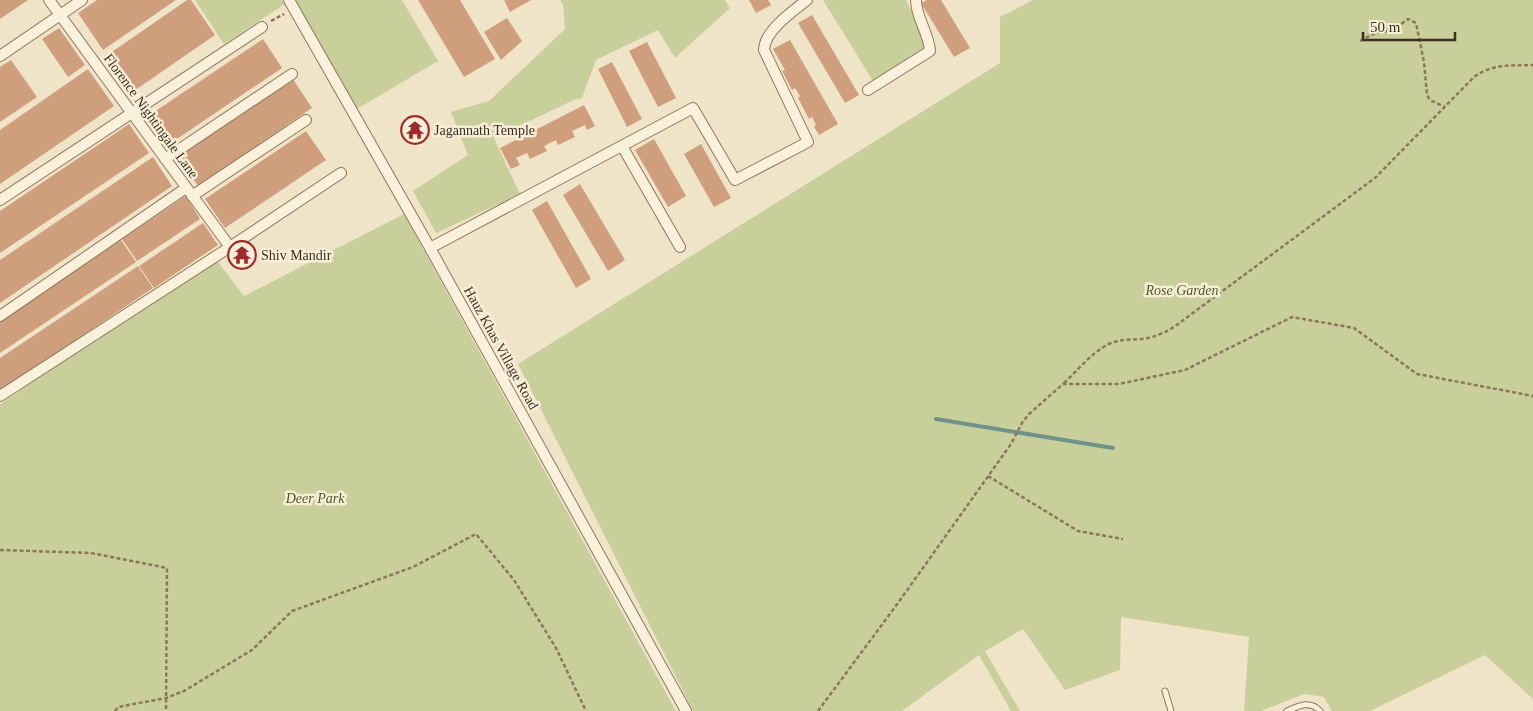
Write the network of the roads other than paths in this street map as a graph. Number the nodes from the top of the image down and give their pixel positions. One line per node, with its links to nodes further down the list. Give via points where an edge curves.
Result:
1 (50, 0): 6 (street, Florence Nightingale Lane)
2 (82, 0): 6 (street)
3 (808, 0): 13 (street, via 767,37 764,50 808,142 735,180 693,108)
4 (916, 0): 10 (street, via 930,50)
5 (291, 4): 19 (street, Hauz Khas Village Road)
6 (60, 15): 8 (street); 11 (street, Florence Nightingale Lane)
7 (262, 27): 11 (street)
8 (0, 56)
9 (292, 74): 14 (street)
10 (868, 90)
11 (131, 112): 14 (street, Florence Nightingale Lane); 17 (street)
12 (306, 120): 16 (street)
13 (622, 146): 19 (street); 20 (street)
14 (165, 159): 16 (street, Florence Nightingale Lane)
15 (341, 172): 18 (street)
16 (189, 192): 18 (street, Florence Nightingale Lane); 21 (street)
17 (0, 200)
18 (230, 248): 22 (street)
19 (430, 248): 24 (street, Hauz Khas Village Road)
20 (680, 248)
21 (0, 316)
22 (0, 396)
23 (1166, 691): 25 (lane)
24 (686, 711)
25 (1171, 711)
26 (1287, 711): 27 (lane, via 1310,704)
27 (1320, 711)

